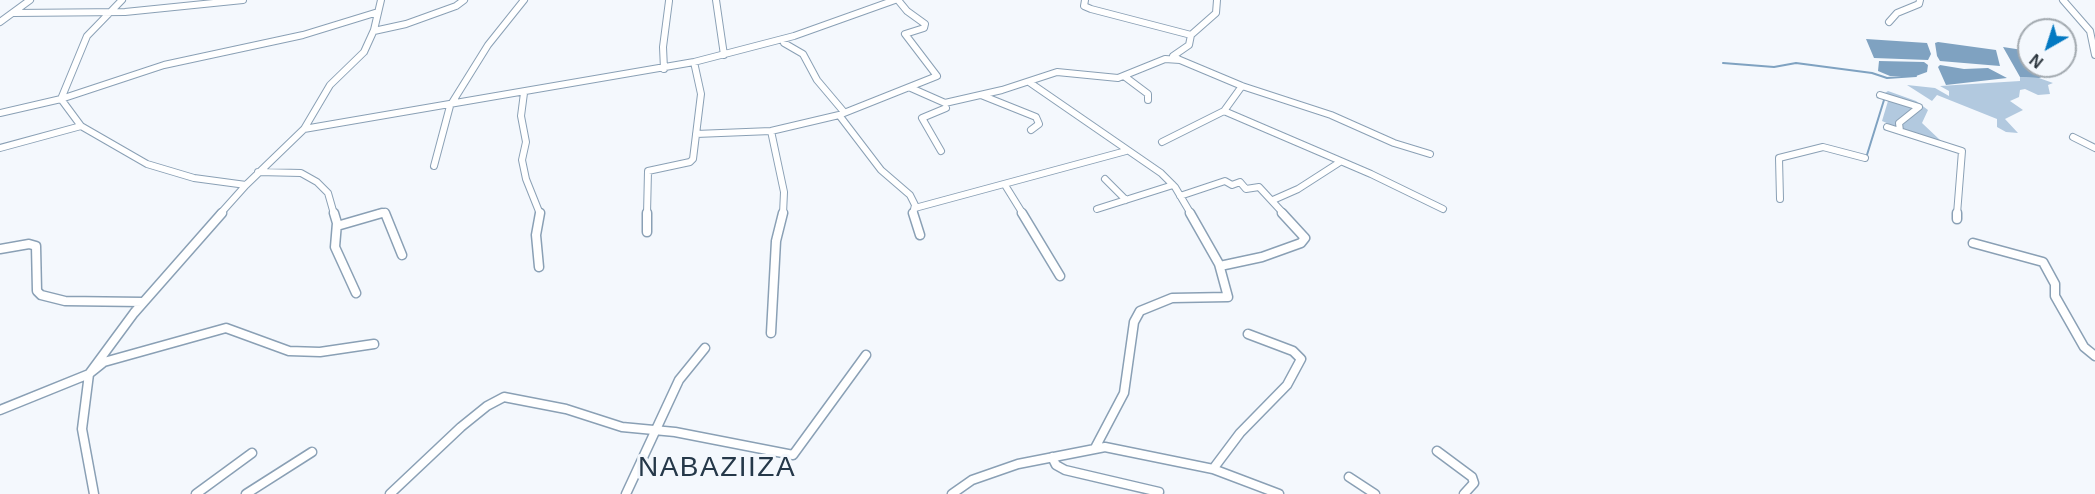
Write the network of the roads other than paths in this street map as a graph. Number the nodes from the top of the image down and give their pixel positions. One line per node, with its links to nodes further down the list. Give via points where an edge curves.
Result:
1 (30, 0): 16 (street)
2 (122, 0): 14 (street)
3 (243, 0): 14 (street)
4 (381, 0): 15 (street)
5 (464, 0): 19 (street, via 406,24)
6 (524, 0): 36 (street, via 488,45)
7 (716, 0): 22 (street)
8 (896, 0): 21 (street); 30 (street, via 925,24 925,28 905,34 937,75)
9 (1085, 0): 20 (street, via 1084,6 1091,9)
10 (1217, 0): 20 (street, via 1216,13)
11 (1920, 0): 18 (street)
12 (2063, 0): 23 (street, via 2090,30)
13 (669, 1): 26 (street)
14 (109, 12): 16 (street); 34 (street, via 87,36)
15 (378, 12): 19 (street); 34 (street, via 303,34 164,65)
16 (13, 13): 17 (street)
17 (2, 20)
18 (1889, 22)
19 (374, 31): 43 (street, via 364,52 330,86)
20 (1191, 35): 24 (street, via 1191,43 1173,56)
21 (783, 39): 22 (street); 40 (street, via 803,54)
22 (724, 55): 25 (street)
23 (2095, 55)
24 (1180, 60): 27 (street, via 1165,59); 29 (street)
25 (694, 62): 26 (street); 47 (street, via 701,94)
26 (664, 69): 31 (street)
27 (1124, 76): 28 (street, via 1058,72); 35 (street, via 1148,94)
28 (1029, 82): 32 (street); 53 (street)
29 (1242, 86): 38 (street); 54 (street)
30 (911, 88): 32 (street, via 945,103); 40 (street)
31 (524, 93): 36 (street); 78 (street, via 521,116 526,142 522,160 540,214 536,235)
32 (981, 95): 44 (street, via 1036,117 1039,124)
33 (1880, 95): 46 (street, via 1919,107 1899,123)
34 (61, 99): 39 (street); 41 (street)
35 (1148, 100)
36 (450, 106): 43 (street); 57 (street)
37 (946, 108): 52 (street, via 922,118)
38 (1224, 111): 49 (street); 56 (street)
39 (0, 113)
40 (842, 114): 45 (street); 67 (street, via 881,171 910,195)
41 (81, 126): 50 (street); 60 (street, via 167,172)
42 (1887, 127): 46 (street)
43 (304, 129): 58 (street)
44 (1031, 130)
45 (771, 131): 47 (street); 82 (street, via 784,192 782,223 776,241)
46 (1900, 131): 70 (street, via 1962,151)
47 (696, 134): 72 (street, via 692,161 648,171)
48 (2073, 137): 51 (street)
49 (1162, 142)
50 (0, 148)
51 (2095, 148)
52 (941, 150)
53 (1126, 152): 61 (street); 62 (street)
54 (1430, 154)
55 (1865, 158): 64 (street, via 1823,147 1779,158)
56 (1340, 162): 66 (street); 69 (street)
57 (434, 165)
58 (258, 172): 60 (street); 71 (street, via 301,173 317,182 328,193)
59 (1105, 179): 65 (street)
60 (246, 185): 81 (street)
61 (1005, 185): 67 (street); 79 (street)
62 (1173, 185): 63 (street); 65 (street)
63 (1180, 196): 66 (street, via 1225,181 1232,185 1240,182 1246,189 1259,187); 77 (street)
64 (1780, 199)
65 (1126, 200): 68 (street)
66 (1273, 200): 77 (street, via 1305,238 1301,243)
67 (915, 208): 73 (street)
68 (1097, 209)
69 (1443, 209)
70 (1957, 219)
71 (337, 226): 76 (street, via 385,212); 80 (street, via 335,247)
72 (647, 232)
73 (920, 235)
74 (1973, 243): 87 (street, via 2043,262 2055,284 2055,296 2084,347)
75 (0, 249): 81 (street, via 29,244 38,248 37,291 41,295 65,301)
76 (402, 255)
77 (1220, 266): 91 (street, via 1227,297 1172,298 1140,311 1134,322 1124,393)
78 (539, 267)
79 (1060, 276)
80 (356, 293)
81 (144, 302): 88 (street)
82 (771, 333)
83 (1248, 334): 96 (street, via 1293,351 1301,359 1287,385 1240,433)
84 (374, 344): 88 (street, via 329,351 289,351 226,328 104,362)
85 (705, 348): 90 (street, via 679,380)
86 (866, 355): 90 (street, via 793,455 675,432)
87 (2095, 356)
88 (89, 374): 89 (street); 99 (street, via 82,429)
89 (0, 410)
90 (654, 432): 102 (street, via 622,427 546,404 504,398 461,427); 103 (street)
91 (1095, 448): 95 (street); 96 (street, via 1118,449)
92 (1437, 451): 107 (street, via 1472,477 1474,483)
93 (312, 452): 101 (street)
94 (252, 453): 100 (street)
95 (1052, 457): 98 (street, via 1065,470); 104 (street, via 1001,469 972,480)
96 (1213, 469): 105 (street)
97 (1349, 477): 106 (street)
98 (1159, 492)
99 (94, 494)
100 (196, 494)
101 (246, 494)
102 (390, 494)
103 (626, 494)
104 (952, 494)
105 (1279, 494)
106 (1375, 494)
107 (1464, 494)

